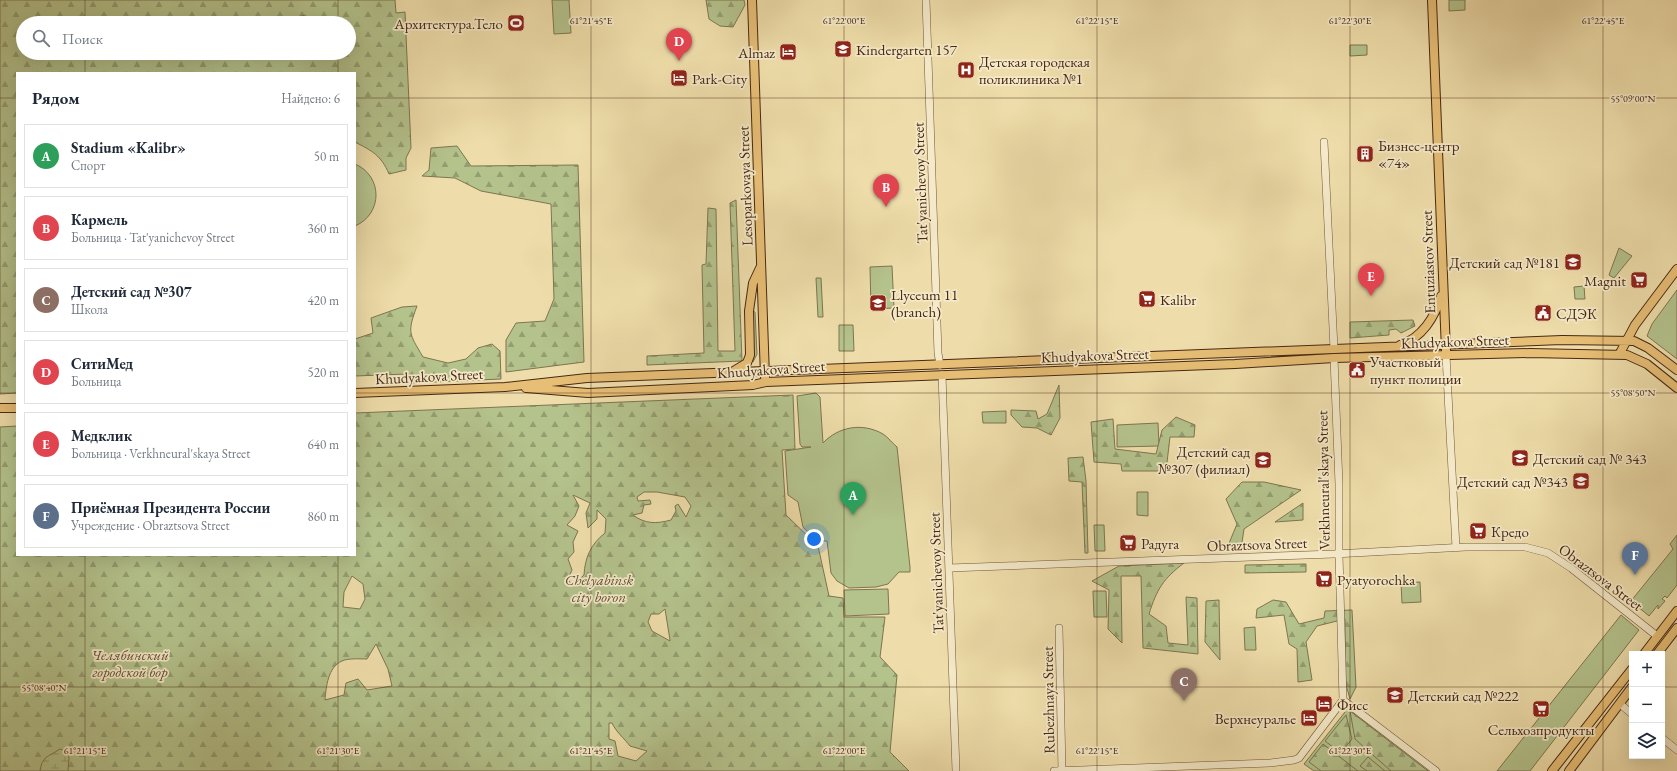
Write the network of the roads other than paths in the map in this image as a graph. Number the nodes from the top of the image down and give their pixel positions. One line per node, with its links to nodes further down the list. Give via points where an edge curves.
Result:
1 (752, 0): 5 (main road, Lesoparkovaya Street)
2 (926, 0): 14 (street, Tat'yanichevoy Street)
3 (1432, 0): 7 (main road, Entuziastov Street)
4 (1324, 142): 11 (street, Verkhneural'skaya Street)
5 (762, 265): 16 (main road, Lesoparkovaya Street); 17 (main road, via 753,283 750,303 750,355 747,363)
6 (1677, 269): 8 (main road, via 1635,325)
7 (1444, 290): 9 (main road, Entuziastov Street); 10 (main road, via 1426,327 1416,337)
8 (1627, 340): 9 (main road, Khudyakova Street); 12 (main road); 15 (main road, Khudyakova Street, via 1641,343)
9 (1446, 345): 10 (main road, Khudyakova Street); 13 (main road, Entuziastov Street)
10 (1395, 346): 11 (main road, Khudyakova Street)
11 (1334, 353): 13 (main road, Khudyakova Street); 14 (main road, Khudyakova Street); 18 (main road, Khudyakova Street, via 1235,364); 26 (street, Verkhneural'skaya Street)
12 (1620, 353): 13 (main road, Khudyakova Street); 21 (main road, Khudyakova Street, via 1647,364)
13 (1446, 355): 25 (street, Entuziastov Street)
14 (940, 365): 16 (main road, Khudyakova Street); 18 (main road)
15 (1677, 370)
16 (765, 371): 17 (main road, Khudyakova Street); 19 (main road, Lesoparkovaya Street)
17 (728, 374): 20 (main road, Khudyakova Street, via 587,378)
18 (942, 375): 19 (main road, Khudyakova Street); 27 (street, Tat'yanichevoy Street)
19 (766, 382): 20 (main road, Khudyakova Street, via 753,385 588,393)
20 (505, 387): 22 (main road, Khudyakova Street)
21 (1677, 388)
22 (356, 393)
23 (0, 408): 24 (main road)
24 (16, 408)
25 (1456, 548): 26 (street, Obraztsova Street); 31 (street, Obraztsova Street, via 1525,547 1548,553)
26 (1339, 554): 27 (street, Obraztsova Street); 37 (street, Verkhneural'skaya Street)
27 (949, 568): 42 (street, Tat'yanichevoy Street)
28 (1677, 611): 31 (main road)
29 (1059, 628): 44 (street, Rubezhnaya Street)
30 (1677, 628): 32 (main road)
31 (1657, 636): 32 (main road); 33 (main road)
32 (1666, 643): 34 (main road)
33 (1646, 651)
34 (1659, 651)
35 (1629, 673): 46 (main road)
36 (1629, 691): 38 (main road)
37 (1343, 700): 44 (street, via 1303,753 1294,760); 45 (street)
38 (1620, 704): 39 (street); 47 (main road)
39 (1629, 712)
40 (1665, 740): 41 (street)
41 (1677, 750)
42 (956, 771)
43 (1054, 771): 44 (street)
44 (1062, 771)
45 (1436, 771)
46 (1552, 771)
47 (1569, 771)

